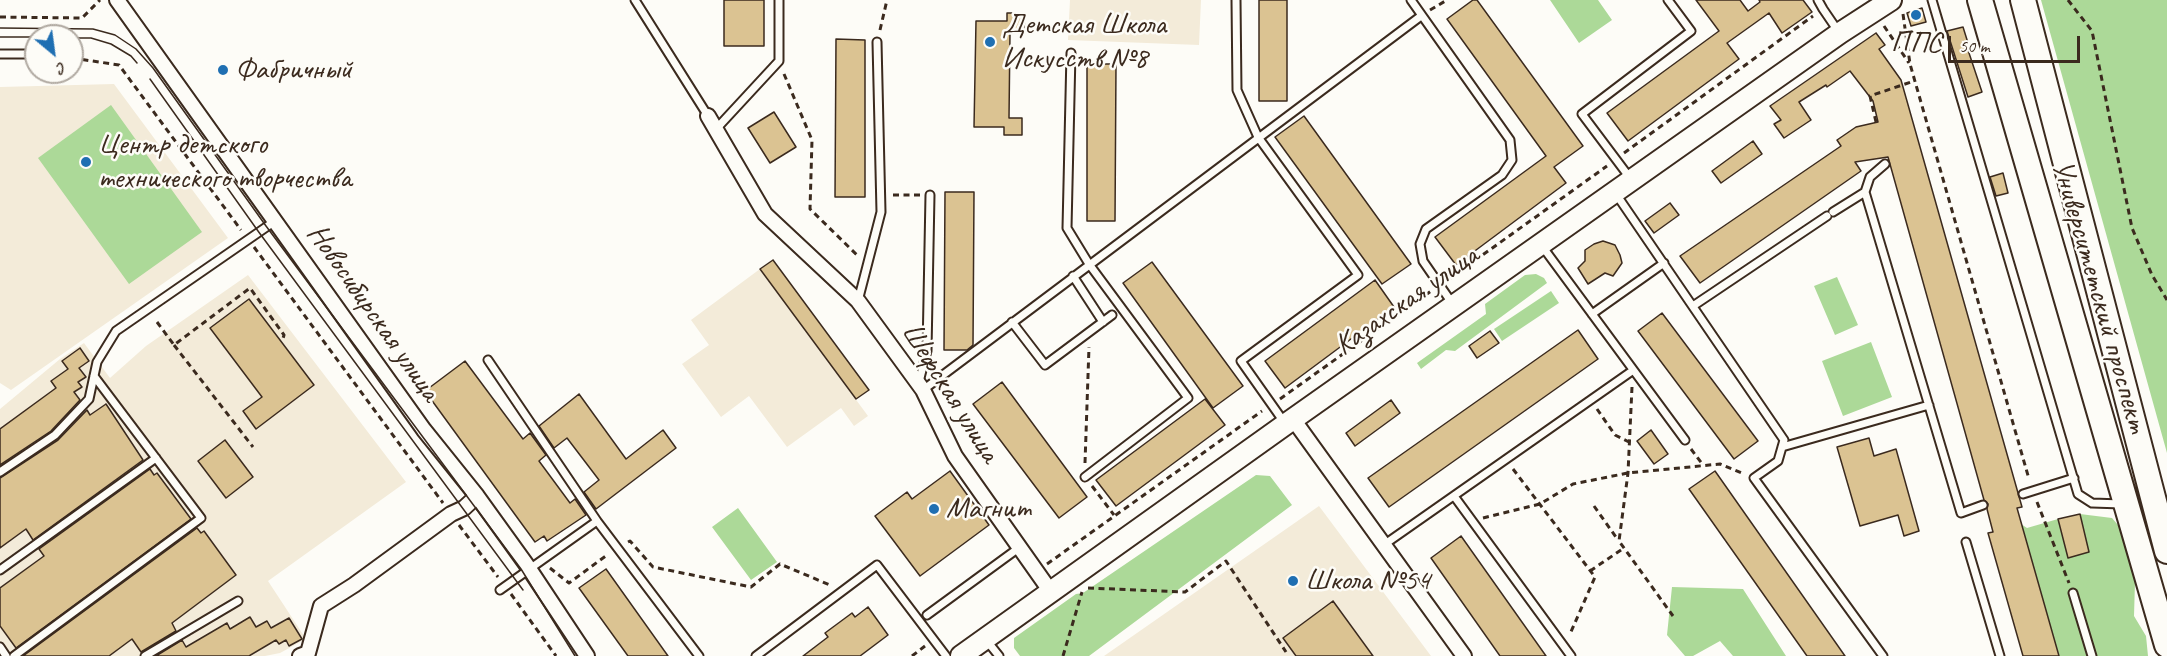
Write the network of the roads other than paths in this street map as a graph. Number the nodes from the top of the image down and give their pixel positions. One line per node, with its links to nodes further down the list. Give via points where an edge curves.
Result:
1 (117, 0): 26 (street, Новосибирская улица)
2 (635, 0): 18 (lane)
3 (779, 0): 19 (lane, via 779,61)
4 (1236, 0): 20 (lane, via 1236,90)
5 (1411, 0): 12 (lane)
6 (1668, 0): 22 (lane, via 1691,31 1582,114)
7 (1818, 0): 13 (lane)
8 (1932, 0): 49 (lane)
9 (1980, 0): 53 (highway, Университетский проспект)
10 (2023, 0): 59 (highway, Университетский проспект)
11 (1897, 6): 13 (main road, Казахская улица)
12 (1421, 16): 20 (lane); 32 (lane, via 1510,140 1512,159 1502,175 1426,229 1420,244 1423,261)
13 (1840, 33): 22 (main road, Казахская улица)
14 (877, 42): 31 (lane, via 881,212)
15 (1071, 53): 29 (lane, via 1067,228)
16 (0, 54): 17 (lane)
17 (24, 54)
18 (708, 116): 19 (street, Шефская улица)
19 (717, 128): 31 (street, Шефская улица, via 765,214)
20 (1258, 137): 29 (lane); 43 (lane, via 1358,274 1241,361 1272,405)
21 (1885, 164): 24 (lane, via 1870,177)
22 (1631, 180): 23 (main road, Казахская улица)
23 (1615, 192): 27 (main road, Казахская улица); 28 (lane)
24 (1865, 192): 33 (lane); 42 (lane)
25 (930, 195): 41 (lane, via 927,351)
26 (275, 221): 40 (lane, via 116,331 97,362); 51 (street, Новосибирская улица, via 423,430)
27 (1541, 244): 32 (main road, Казахская улица); 34 (lane)
28 (1664, 263): 33 (lane); 34 (lane)
29 (1089, 264): 30 (lane); 48 (lane, via 1188,398)
30 (1073, 276): 36 (lane); 37 (lane)
31 (858, 301): 41 (street, Шефская улица)
32 (1453, 306): 43 (main road, Казахская улица)
33 (1693, 306): 45 (lane, via 1784,440)
34 (1592, 314): 39 (lane)
35 (1112, 315): 37 (lane)
36 (1012, 322): 37 (lane, via 1045,365); 41 (lane)
37 (1103, 322)
38 (488, 360): 55 (lane)
39 (1632, 370): 44 (lane); 52 (lane)
40 (94, 376): 46 (lane); 47 (lane, via 89,399 55,435)
41 (921, 387): 58 (street, Шефская улица, via 955,456)
42 (1929, 405): 45 (lane); 54 (lane, via 1962,513)
43 (1289, 421): 57 (street); 63 (main road, Казахская улица)
44 (1685, 440)
45 (1782, 447): 82 (lane, via 1778,461 1754,478)
46 (156, 458): 61 (lane); 71 (lane, via 201,518)
47 (0, 472)
48 (1085, 477)
49 (2074, 478): 50 (lane); 53 (lane, via 2078,494 2092,503)
50 (2023, 494)
51 (477, 496): 60 (street, Новосибирская улица); 73 (street, via 321,606 308,653)
52 (1454, 496): 57 (lane); 81 (lane)
53 (2126, 504): 68 (highway, Университетский проспект)
54 (1983, 505)
55 (597, 521): 60 (lane); 75 (lane)
56 (1966, 542): 83 (lane)
57 (1385, 544): 80 (street)
58 (1020, 547): 63 (street, Шефская улица); 66 (lane)
59 (2167, 551)
60 (535, 565): 62 (lane); 74 (street, Новосибирская улица)
61 (0, 570)
62 (502, 588)
63 (1051, 592): 67 (main road, Казахская улица)
64 (2073, 593): 84 (lane)
65 (238, 601): 72 (lane)
66 (927, 615)
67 (985, 639): 78 (main road, Казахская улица); 79 (lane)
68 (2167, 645)
69 (0, 647): 70 (lane)
70 (6, 656)
71 (14, 656)
72 (145, 656)
73 (300, 656)
74 (587, 656)
75 (699, 656)
76 (756, 656): 77 (lane, via 877,565)
77 (946, 656)
78 (961, 656)
79 (999, 656)
80 (1464, 656)
81 (1571, 656)
82 (1883, 656)
83 (2000, 656)
84 (2092, 656)

